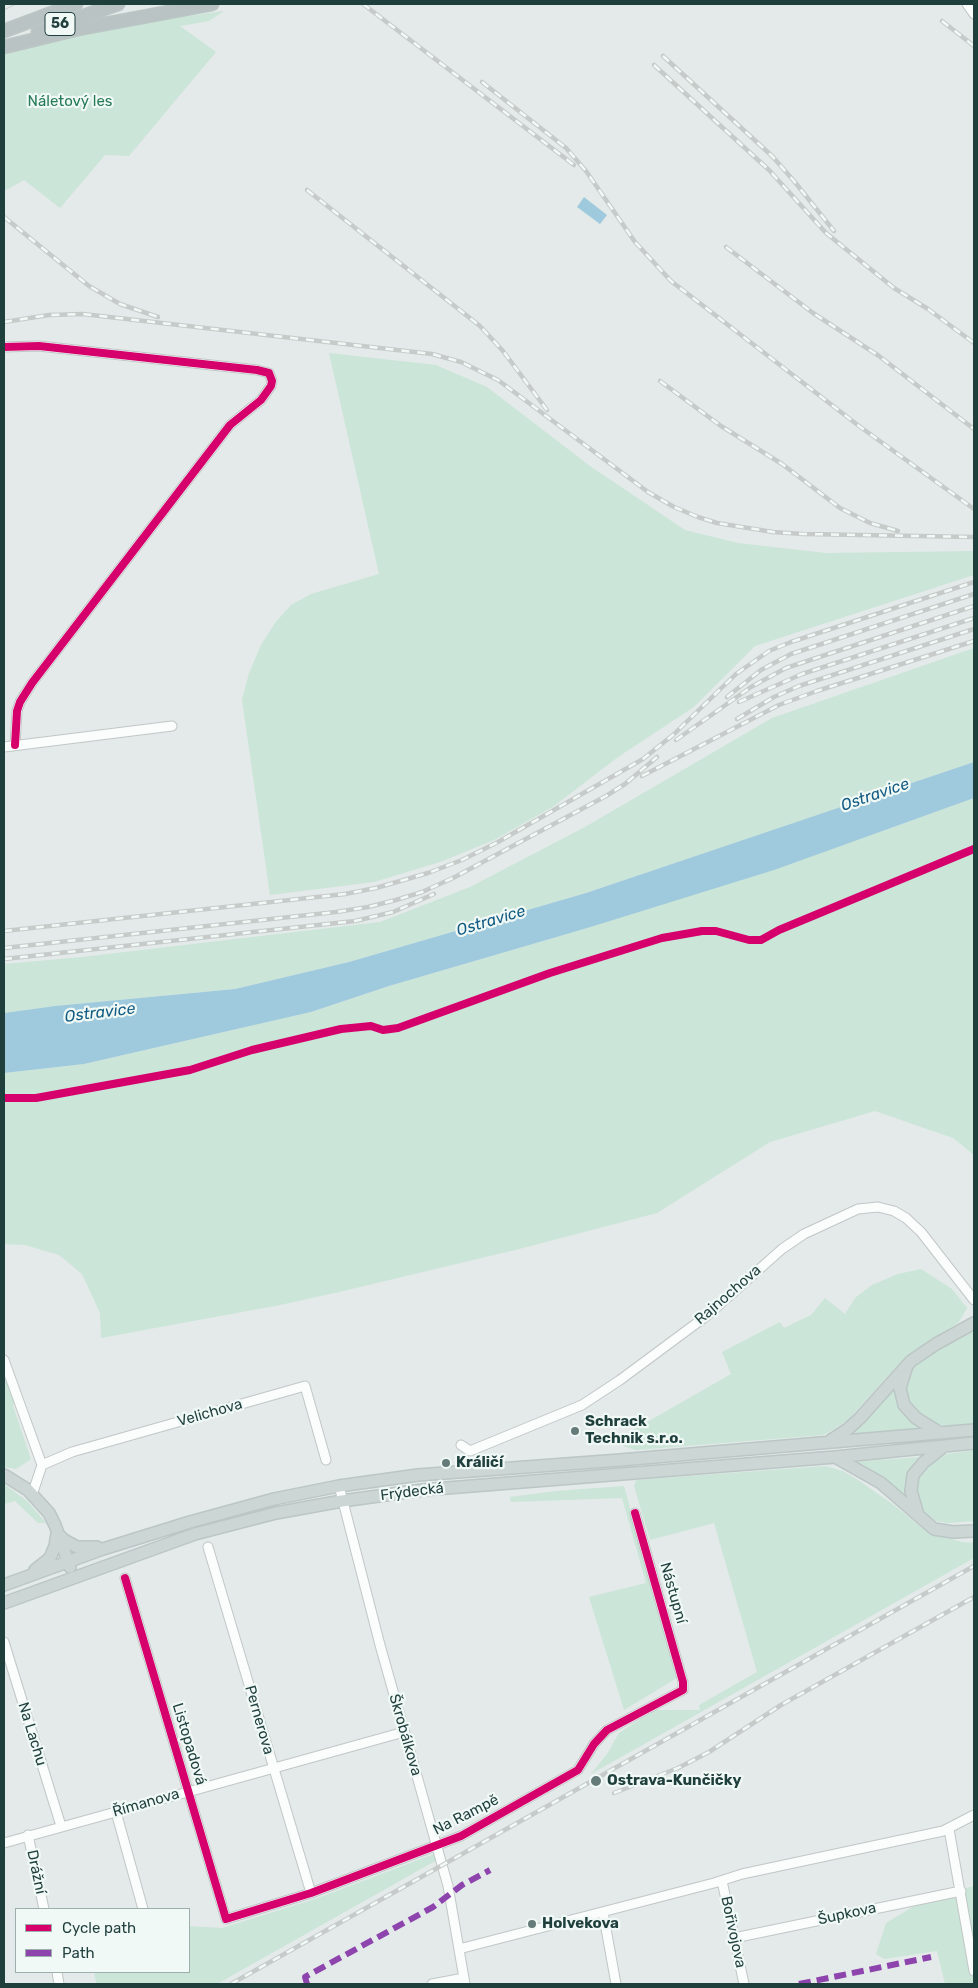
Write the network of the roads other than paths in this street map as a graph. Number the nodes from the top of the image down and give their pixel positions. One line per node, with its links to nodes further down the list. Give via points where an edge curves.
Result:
1 (50, 4): 7 (highway)
2 (76, 4): 7 (highway, 56)
3 (118, 4): 8 (highway, 56, via 52,26)
4 (212, 4): 8 (highway, via 78,29)
5 (967, 4): 6 (street)
6 (974, 14)
7 (4, 30)
8 (4, 47)
9 (4, 347): 11 (street, via 39,346 257,370 269,373 272,381 272,386 261,400 230,426 32,683 17,711)
10 (172, 726): 11 (street)
11 (15, 745): 12 (street)
12 (4, 747)
13 (974, 1300): 21 (street, Rajnochova, via 921,1232 906,1218 878,1207 858,1209 804,1234 782,1249 709,1314 582,1405 470,1451)
14 (974, 1324): 16 (main road)
15 (4, 1360): 25 (street)
16 (911, 1361): 18 (main road, via 900,1384 903,1402 916,1418); 19 (main road, via 860,1418)
17 (974, 1430): 18 (main road, Frýdecká)
18 (940, 1433): 19 (main road, Frýdecká)
19 (827, 1442): 27 (main road, Frýdecká, via 418,1475)
20 (974, 1444): 22 (main road, Frýdecká)
21 (461, 1445)
22 (944, 1447): 23 (main road, Frýdecká); 31 (main road, via 921,1464 913,1476 911,1491)
23 (835, 1457): 29 (main road, Frýdecká, via 422,1490); 31 (main road, via 881,1483)
24 (326, 1460): 25 (street, Velichova, via 305,1386 72,1452)
25 (42, 1465): 28 (street)
26 (4, 1475): 28 (main road)
27 (339, 1486): 29 (street, Škrobálkova); 34 (main road, Frýdecká, via 248,1506)
28 (32, 1494): 33 (main road, via 49,1513)
29 (342, 1501): 38 (main road, Frýdecká, via 276,1513 195,1534); 44 (street, Škrobálkova)
30 (635, 1512): 43 (street, Nástupní)
31 (918, 1516): 32 (main road, via 939,1531)
32 (974, 1531)
33 (57, 1532): 34 (main road, via 77,1547 88,1549); 36 (main road); 37 (main road, via 50,1558)
34 (119, 1544): 36 (main road, Frýdecká)
35 (208, 1547): 45 (street, Pernerova)
36 (68, 1561): 37 (main road, Frýdecká); 38 (main road)
37 (23, 1578): 40 (main road, Frýdecká)
38 (73, 1578): 41 (main road, Frýdecká)
39 (125, 1578): 46 (street, Listopadová)
40 (4, 1585)
41 (4, 1603)
42 (4, 1642): 49 (street, Na Lachu)
43 (683, 1682): 53 (street, Na Rampě, via 683,1690 608,1730 594,1744 578,1770 461,1836)
44 (404, 1732): 45 (street, Římanova); 53 (street, Škrobálkova)
45 (273, 1768): 46 (street, Římanova); 56 (street, Pernerova)
46 (189, 1791): 47 (street, Římanova); 60 (street, Listopadová)
47 (116, 1812): 49 (street, Římanova); 58 (street)
48 (974, 1815): 50 (street)
49 (61, 1826): 51 (street, Římanova)
50 (949, 1829): 54 (street); 55 (street)
51 (28, 1835): 52 (street, Římanova); 57 (street, Drážní)
52 (4, 1843)
53 (436, 1846): 56 (street, Na Rampě); 62 (street, Škrobálkova, via 448,1886)
54 (722, 1881): 59 (street); 61 (street, Bořivojova)
55 (961, 1891): 61 (street, Šupkova); 63 (street)
56 (311, 1893): 60 (street, Na Rampě)
57 (44, 1908)
58 (143, 1908)
59 (603, 1912): 62 (street); 66 (street)
60 (226, 1919)
61 (734, 1938): 67 (street, Bořivojova)
62 (459, 1949): 64 (street, Škrobálkova)
63 (974, 1971)
64 (465, 1981): 65 (street)
65 (432, 1984)
66 (616, 1984)
67 (744, 1984)

